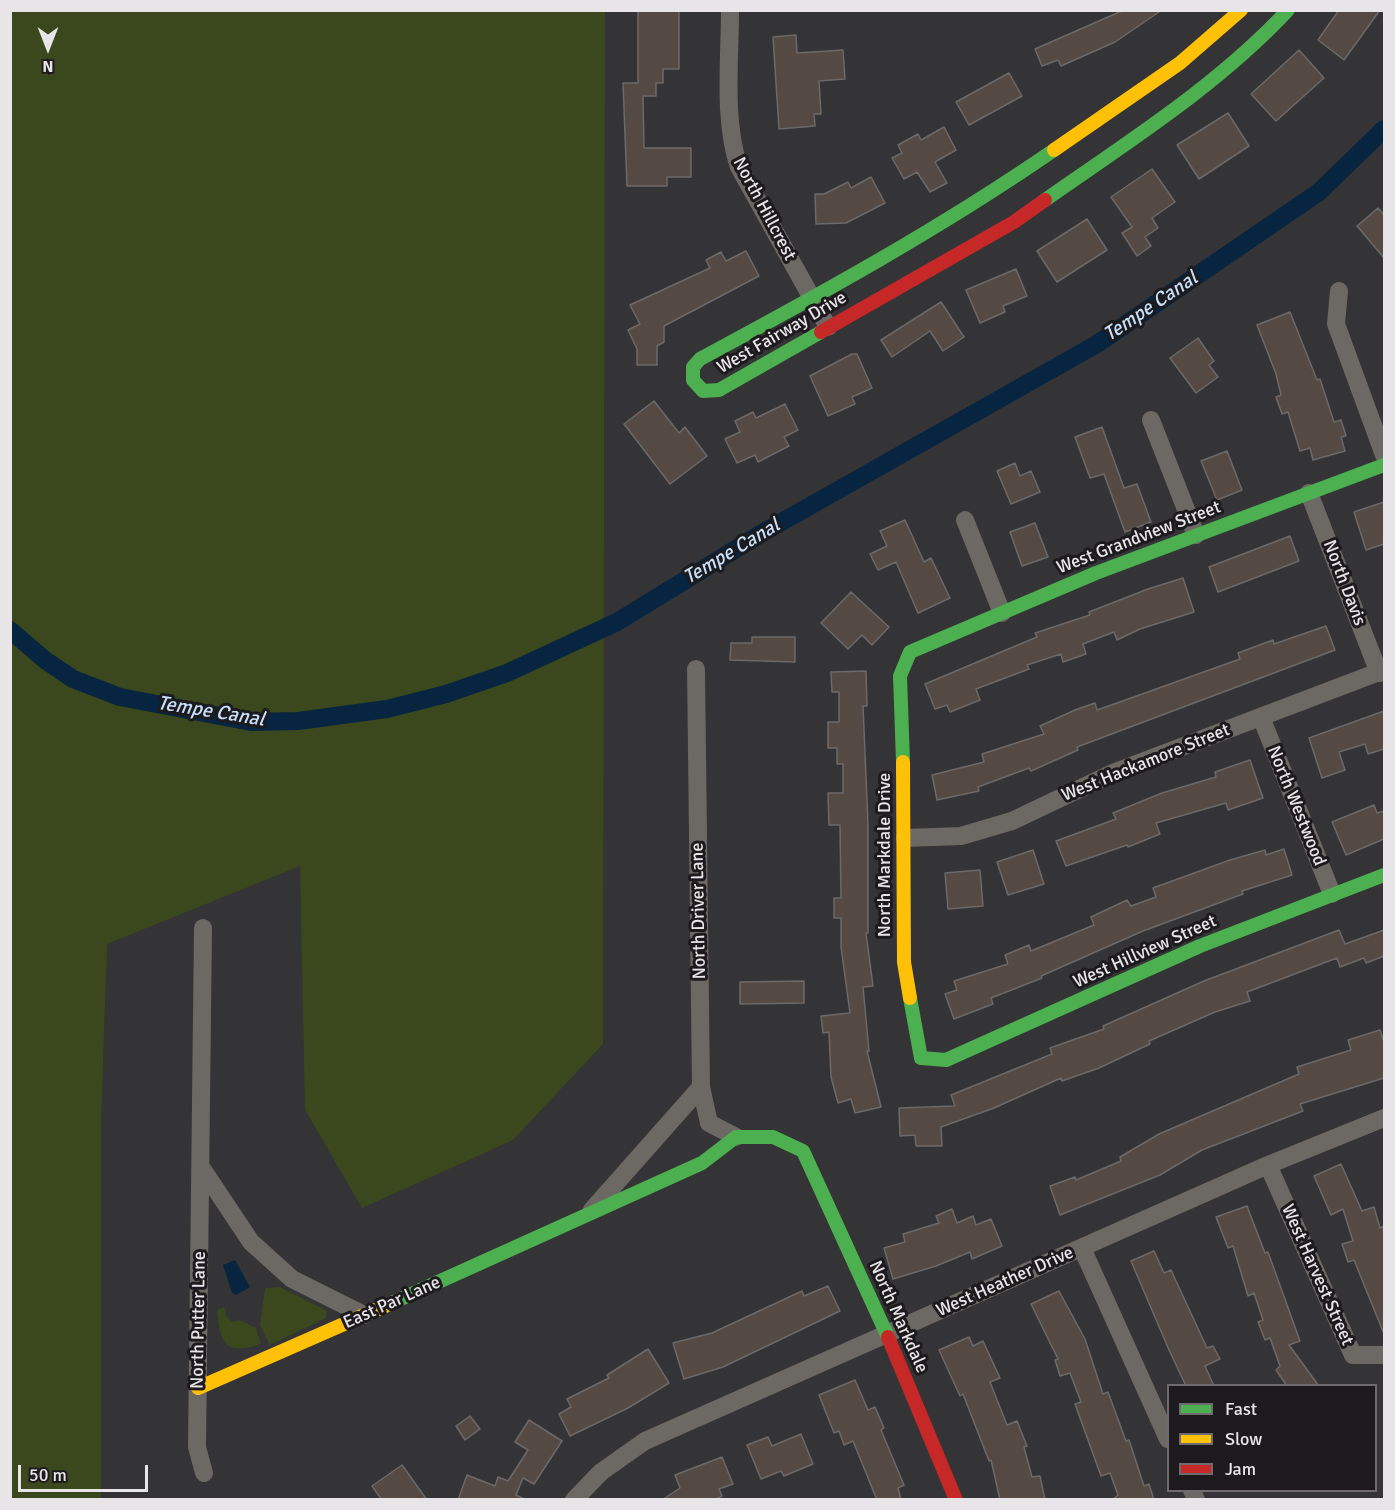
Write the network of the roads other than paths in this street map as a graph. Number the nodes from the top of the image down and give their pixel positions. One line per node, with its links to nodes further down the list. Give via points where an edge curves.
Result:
1 (730, 10): 5 (street, North Hillcrest, via 734,152)
2 (1241, 10): 5 (street, West Fairway Drive, via 1180,63 1024,173)
3 (1288, 10): 6 (street, West Fairway Drive, via 1215,80 1044,202 981,242)
4 (1339, 291): 8 (street, via 1336,324)
5 (813, 298): 6 (street, North Hillcrest); 6 (street, West Fairway Drive, via 700,358 691,373 693,382 703,391 719,390)
6 (828, 327)
7 (1151, 420): 12 (street)
8 (1384, 455)
9 (1384, 465): 10 (street, West Grandview Street)
10 (1309, 493): 12 (street, West Grandview Street); 16 (street, North Davis)
11 (965, 520): 13 (street)
12 (1196, 536): 13 (street, West Grandview Street)
13 (1002, 613): 14 (street, West Grandview Street)
14 (910, 652): 18 (street, North Markdale Drive, via 900,676)
15 (696, 669): 23 (street, North Driver Lane)
16 (1382, 671): 17 (street, West Hackamore Street)
17 (1262, 717): 18 (street, West Hackamore Street, via 1113,773 1011,821 961,837); 20 (street, North Westwood)
18 (905, 838): 22 (street, North Markdale Drive, via 904,962)
19 (1384, 875): 20 (street, West Hillview Street)
20 (1332, 894): 22 (street, West Hillview Street, via 1200,946 946,1060)
21 (203, 928): 27 (street, North Putter Lane)
22 (921, 1058)
23 (701, 1087): 25 (street, North Driver Lane, via 709,1123); 28 (street, East Par Lane)
24 (1384, 1118): 26 (street, West Heather Drive)
25 (736, 1137): 28 (street, East Par Lane, via 702,1163); 31 (street, North Markdale, via 773,1137 803,1151)
26 (1268, 1165): 29 (street, West Heather Drive); 32 (street, West Harvest Street, via 1353,1355)
27 (201, 1167): 30 (street, via 251,1242 292,1279); 33 (street, North Putter Lane)
28 (585, 1218): 30 (street, East Par Lane)
29 (1082, 1248): 31 (street, West Heather Drive); 34 (street)
30 (364, 1315): 33 (street, East Par Lane)
31 (887, 1335): 36 (street, West Heather Drive, via 645,1442 601,1472); 37 (street, North Markdale)
32 (1384, 1355)
33 (198, 1388): 35 (street, North Putter Lane, via 197,1447)
34 (1167, 1437)
35 (204, 1473)
36 (574, 1500)
37 (956, 1500)

